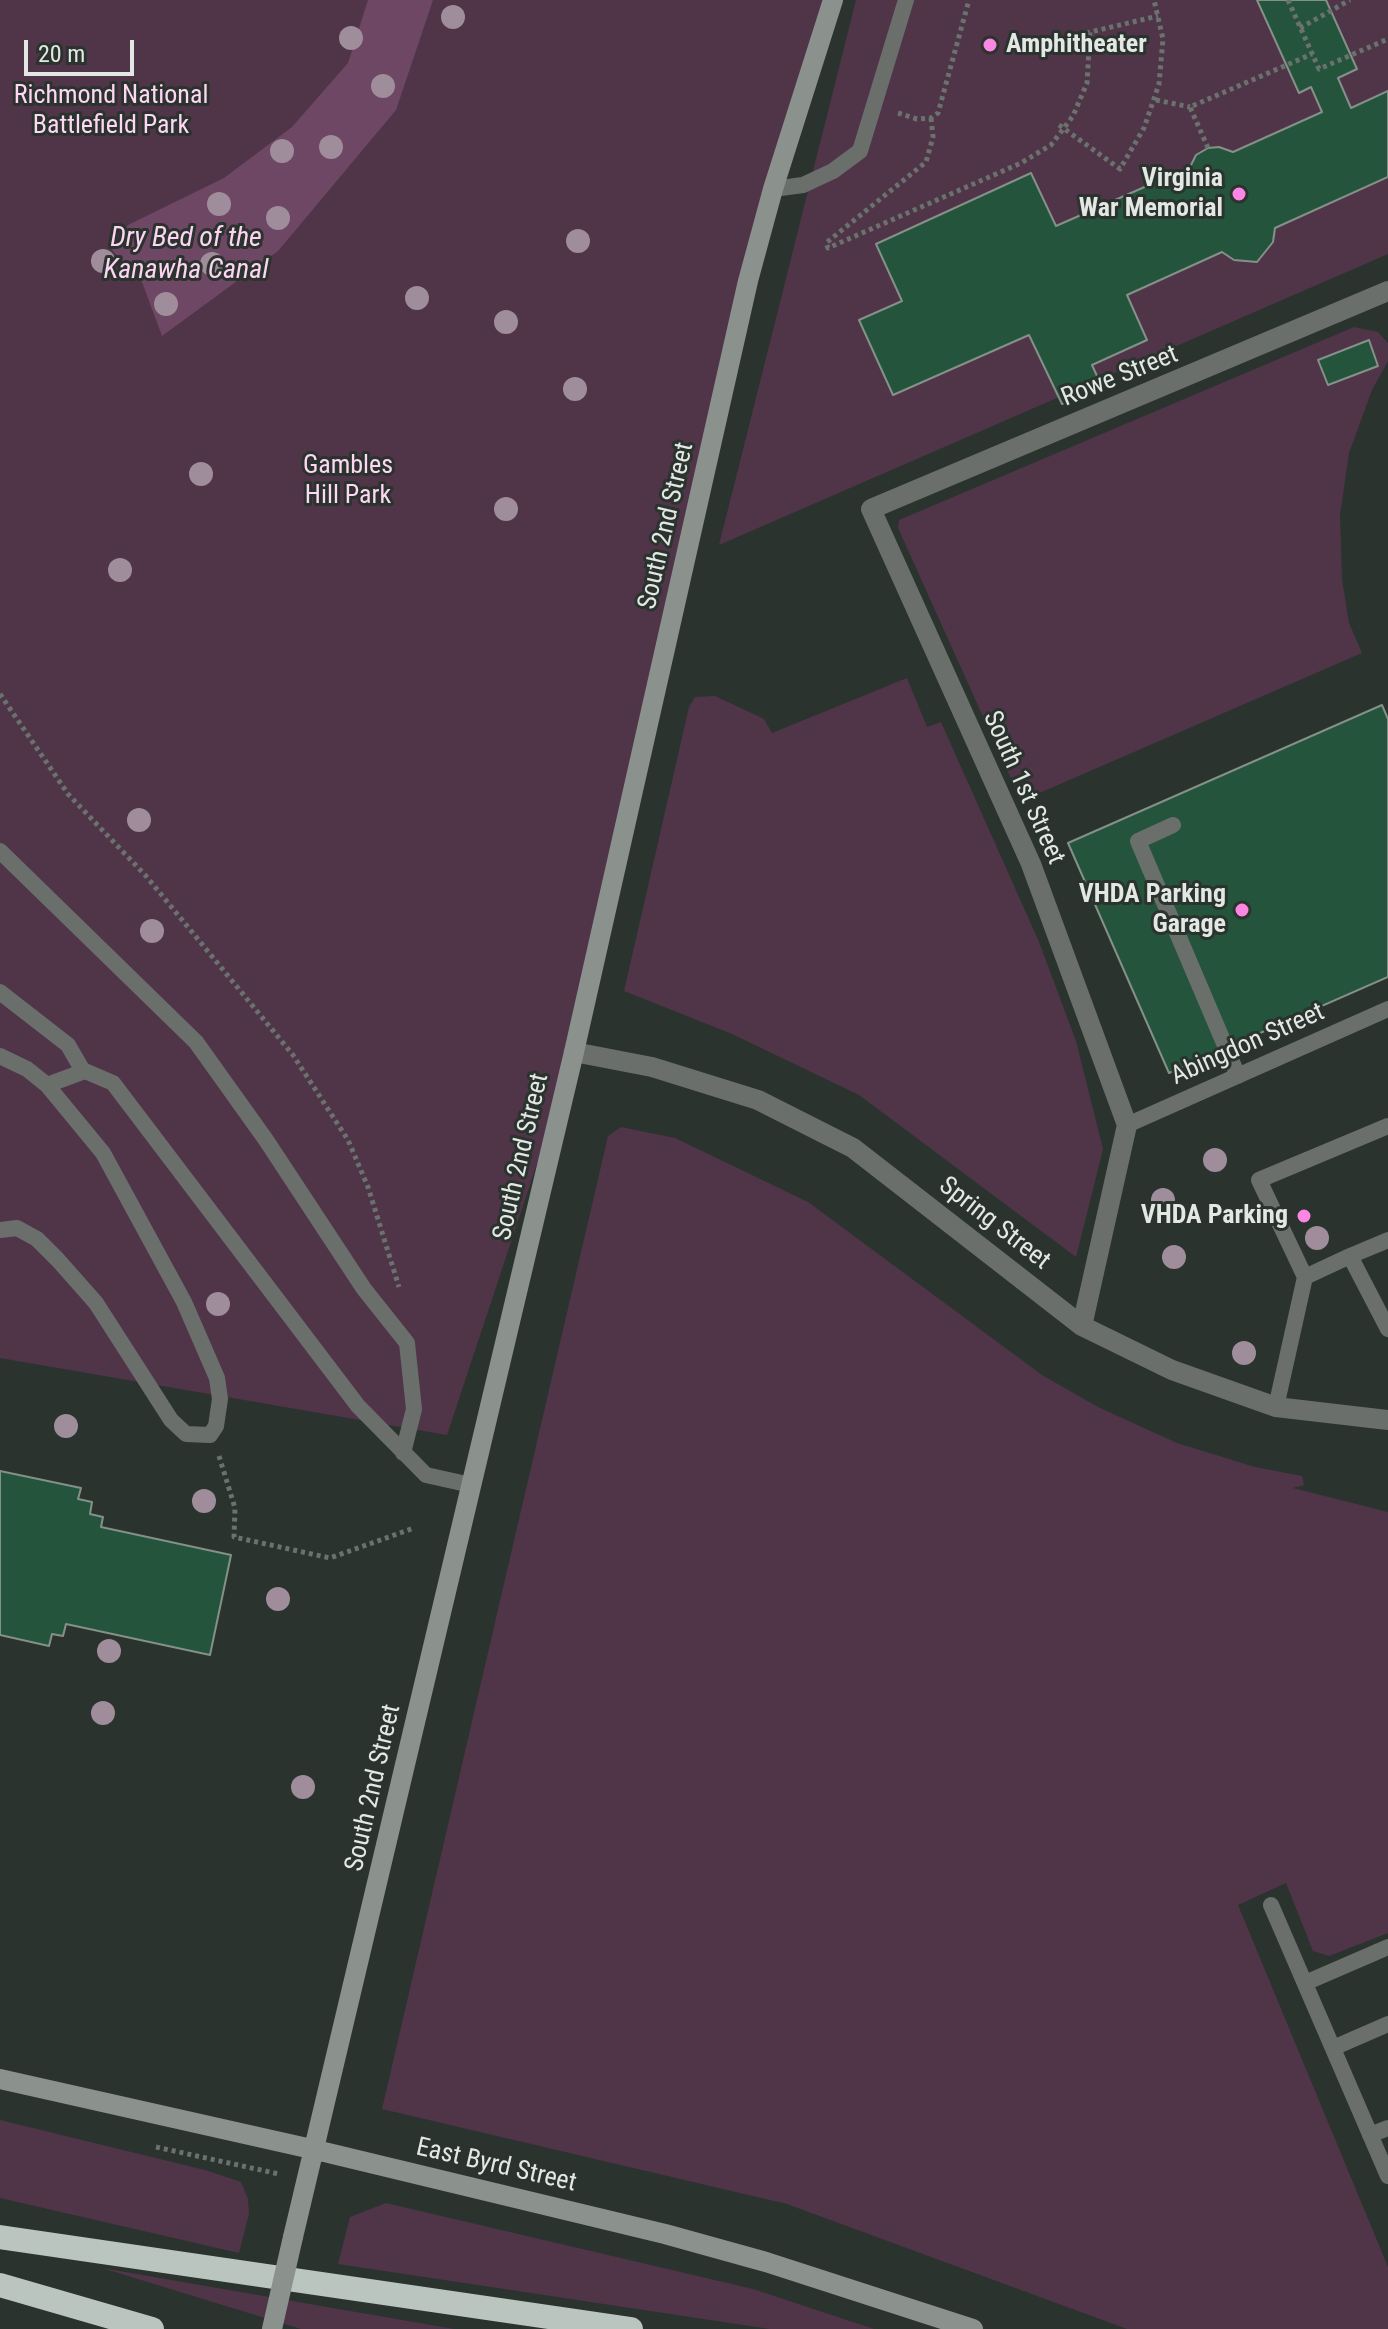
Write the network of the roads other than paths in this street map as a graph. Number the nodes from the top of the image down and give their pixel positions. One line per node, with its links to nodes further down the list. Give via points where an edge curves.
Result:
1 (833, 0): 3 (street, South 2nd Street)
2 (906, 0): 3 (lane, via 860,151 803,185)
3 (773, 189): 10 (street, South 2nd Street)
4 (1388, 291): 5 (street, Rowe Street)
5 (871, 509): 15 (street, South 1st Street, via 1031,864)
6 (1173, 825): 13 (lane, via 1138,841)
7 (0, 851): 25 (lane, via 196,1042 364,1289 407,1343 414,1409)
8 (0, 992): 12 (lane, via 68,1045)
9 (1388, 1009): 13 (lane, Abingdon Street)
10 (574, 1052): 21 (street, Spring Street, via 652,1067 758,1100 853,1148); 26 (street, South 2nd Street)
11 (0, 1056): 14 (lane)
12 (83, 1071): 14 (lane); 25 (lane, via 113,1083 358,1406)
13 (1238, 1076): 15 (lane, Abingdon Street)
14 (47, 1085): 17 (lane, via 103,1153 184,1302 217,1378 220,1399 210,1435 186,1434 171,1420 96,1303 37,1239 17,1228)
15 (1127, 1125): 21 (street)
16 (1388, 1126): 20 (lane, via 1259,1180)
17 (0, 1230)
18 (1388, 1240): 19 (lane)
19 (1350, 1256): 20 (lane); 22 (lane)
20 (1305, 1277): 23 (lane)
21 (1082, 1326): 23 (street, Spring Street, via 1172,1370)
22 (1388, 1329)
23 (1276, 1407): 24 (street, Spring Street)
24 (1388, 1420)
25 (403, 1453): 26 (lane, via 426,1475)
26 (471, 1485): 35 (street, South 2nd Street)
27 (1271, 1905): 29 (lane)
28 (1388, 1947): 29 (lane)
29 (1305, 1983): 31 (lane)
30 (1388, 2024): 31 (lane)
31 (1333, 2048): 34 (lane)
32 (0, 2079): 35 (street, East Byrd Street)
33 (1388, 2128): 34 (lane)
34 (1370, 2135): 36 (lane)
35 (316, 2150): 40 (street, South 2nd Street, bridge); 42 (street, East Byrd Street, via 665,2234)
36 (1388, 2176)
37 (0, 2237): 41 (highway)
38 (0, 2285): 39 (highway)
39 (152, 2329)
40 (272, 2329)
41 (631, 2329)
42 (973, 2329)

